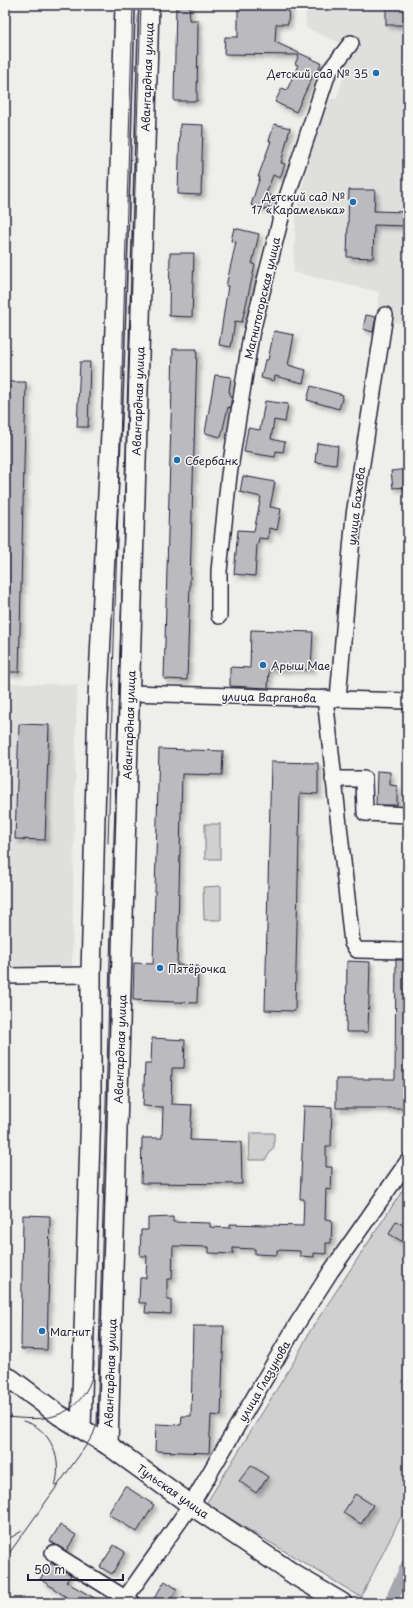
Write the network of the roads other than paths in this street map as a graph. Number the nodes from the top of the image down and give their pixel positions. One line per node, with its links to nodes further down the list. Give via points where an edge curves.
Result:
1 (124, 5): 12 (main road, via 113,392 98,698)
2 (149, 5): 6 (main road, Авангардная улица)
3 (351, 43): 5 (street, Магнитогорская улица, via 328,73 284,206 251,335 229,475 219,571)
4 (385, 315): 7 (street, улица Бажова, via 354,515)
5 (219, 616)
6 (129, 693): 7 (street, улица Варганова); 17 (main road, Авангардная улица)
7 (331, 698): 8 (street, улица Варганова); 9 (street, улица Бажова)
8 (408, 702)
9 (333, 779): 10 (street, via 364,779 365,813); 11 (street, улица Бажова, via 352,943 357,950)
10 (408, 815)
11 (408, 951)
12 (91, 975): 13 (street); 16 (main road, via 91,1107)
13 (5, 976)
14 (408, 1161): 18 (street, улица Глазунова, via 297,1324)
15 (5, 1377): 16 (main road, Тульская улица)
16 (81, 1428): 17 (main road, Тульская улица)
17 (108, 1445): 18 (main road, Тульская улица)
18 (191, 1505): 20 (street, улица Глазунова); 21 (main road, Тульская улица)
19 (54, 1553): 20 (street)
20 (127, 1601)
21 (342, 1603)

